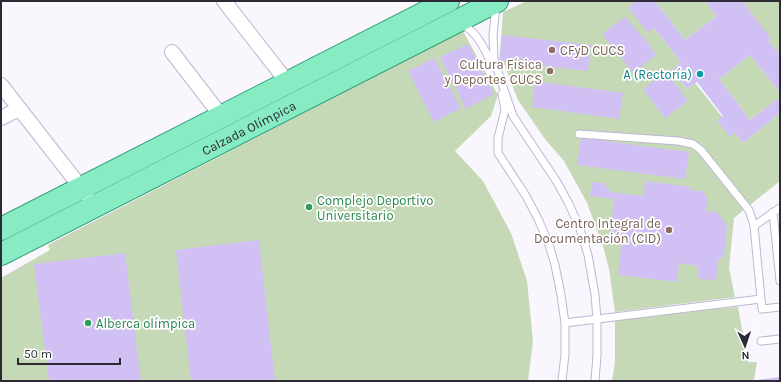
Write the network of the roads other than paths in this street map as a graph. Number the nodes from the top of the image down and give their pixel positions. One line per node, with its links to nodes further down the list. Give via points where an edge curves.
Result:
1 (224, 1): 6 (street)
2 (448, 1): 6 (main road, Calzada Olímpica)
3 (497, 1): 4 (main road, Calzada Olímpica); 9 (lane, via 493,36 494,60)
4 (455, 22): 12 (lane, via 473,32 486,50 503,96 505,110); 15 (main road, Calzada Olímpica)
5 (172, 52): 10 (street)
6 (288, 83): 10 (main road, Calzada Olímpica)
7 (1, 85): 8 (street)
8 (19, 109): 11 (street); 14 (street)
9 (514, 116): 12 (lane); 24 (lane, via 557,182 580,229 588,255)
10 (222, 117): 14 (main road, Calzada Olímpica)
11 (1, 118)
12 (502, 120): 25 (lane, via 498,153 526,196 548,242 555,265)
13 (579, 134): 18 (lane, via 693,144 701,150 749,210)
14 (82, 188): 15 (street); 19 (main road, Calzada Olímpica)
15 (95, 206): 20 (main road, Calzada Olímpica)
16 (780, 208): 17 (lane)
17 (773, 212): 18 (lane); 21 (lane)
18 (754, 226): 22 (lane)
19 (1, 229)
20 (1, 254)
21 (780, 282)
22 (761, 299): 23 (lane, via 762,309); 24 (lane)
23 (780, 307)
24 (597, 319): 25 (lane); 29 (lane)
25 (565, 324): 28 (lane)
26 (780, 339): 27 (lane)
27 (761, 341)
28 (562, 381)
29 (595, 381)

